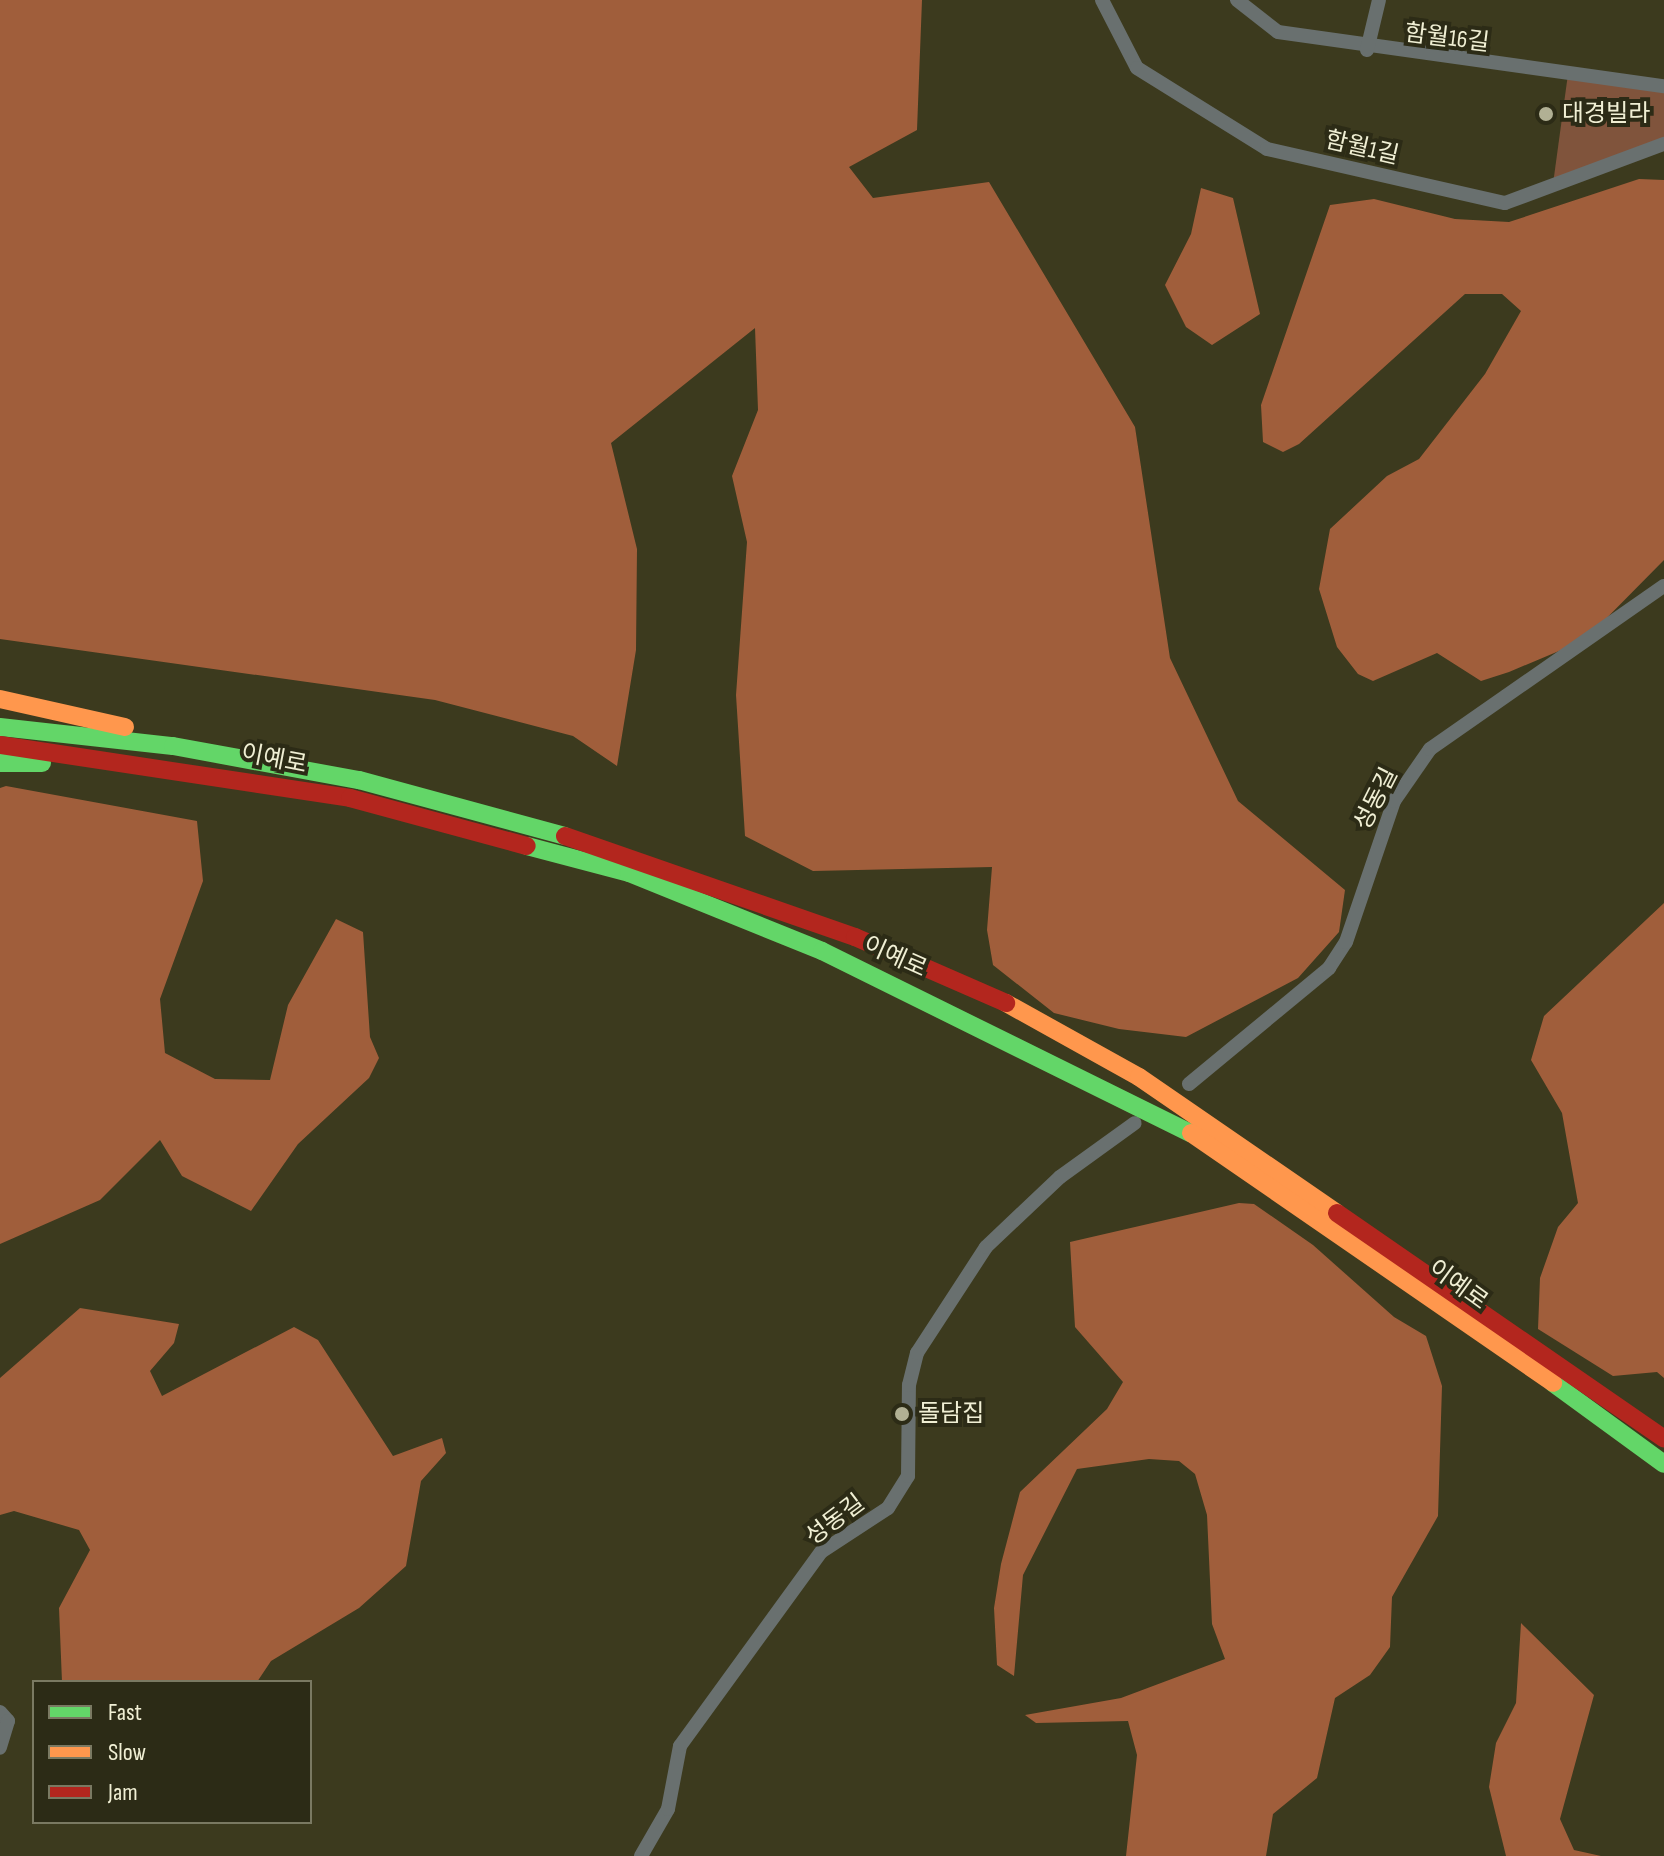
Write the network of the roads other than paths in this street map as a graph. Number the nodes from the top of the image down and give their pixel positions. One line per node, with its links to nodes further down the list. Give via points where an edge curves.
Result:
1 (1237, 0): 4 (street, 함월16길, via 1278,32)
2 (1379, 0): 4 (street)
3 (1108, 3): 6 (street, 함월1길, via 1137,68 1267,149 1505,203)
4 (1367, 50): 5 (street, 함월16길)
5 (1664, 86)
6 (1664, 144)
7 (1664, 586): 14 (street, 성동길, via 1430,749 1394,801 1346,942 1329,968)
8 (0, 699): 11 (highway)
9 (0, 727): 11 (highway, 이예로)
10 (0, 745): 13 (highway, 이예로)
11 (239, 756): 16 (highway, 이예로, via 545,829 679,871 1000,1000 1139,1077 1299,1181)
12 (0, 763): 13 (highway)
13 (230, 775): 17 (highway, 이예로, via 350,798 629,873 986,1024 1162,1114 1386,1262)
14 (1189, 1084)
15 (1135, 1123): 20 (street, 성동길, via 1060,1177 986,1247 917,1353 909,1385 908,1476 888,1508 821,1552 698,1720 680,1746 668,1809)
16 (1664, 1439)
17 (1664, 1464)
18 (0, 1712): 19 (street, via 8,1721)
19 (0, 1748)
20 (641, 1856)

